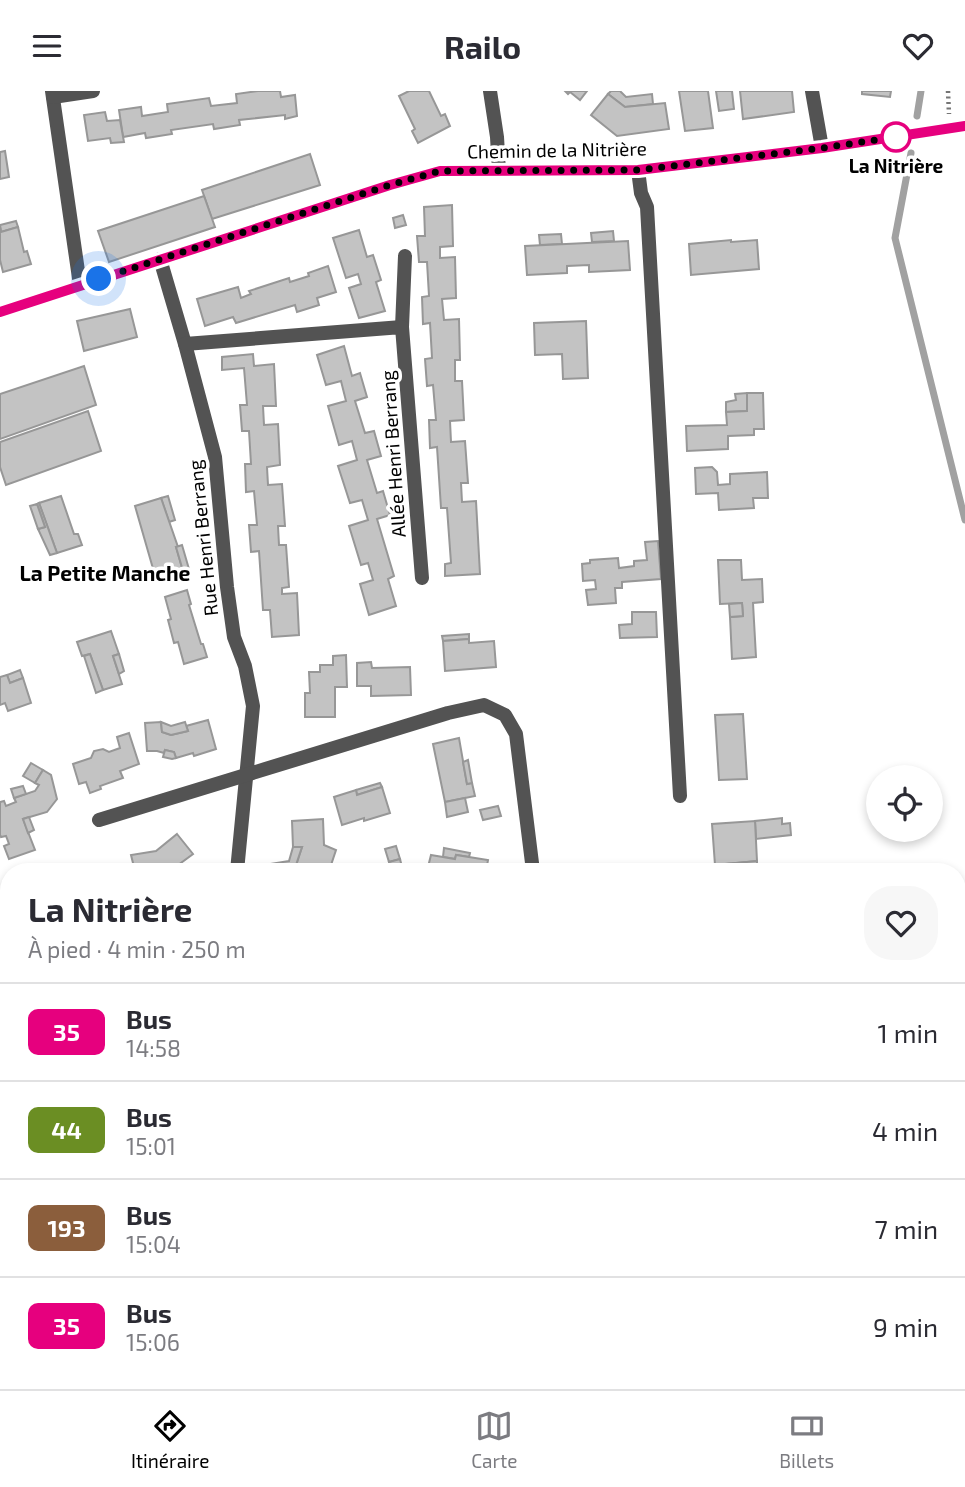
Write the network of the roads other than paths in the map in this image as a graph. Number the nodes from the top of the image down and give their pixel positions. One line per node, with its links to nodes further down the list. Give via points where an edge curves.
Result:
1 (93, 91): 4 (street)
2 (490, 91): 7 (street)
3 (812, 91): 6 (street)
4 (53, 94): 11 (street)
5 (965, 126): 6 (street, Chemin de la Nitrière)
6 (822, 148): 8 (street, Chemin de la Nitrière)
7 (499, 170): 8 (street, Chemin de la Nitrière); 10 (street, Chemin de la Nitrière, via 440,171)
8 (638, 170): 17 (street, via 647,207)
9 (405, 256): 13 (street, Allée Henri Berrang)
10 (160, 259): 11 (street, Chemin de la Nitrière); 14 (street, Rue Henri Berrang)
11 (80, 285): 12 (street, Chemin de la Nitrière)
12 (0, 312)
13 (402, 327): 14 (street); 15 (street, Allée Henri Berrang)
14 (185, 344): 16 (street, Rue Henri Berrang, via 215,457 234,637 253,706)
15 (422, 578)
16 (247, 774): 18 (street); 19 (street, Rue Henri Berrang); 20 (street, via 484,705 505,715 516,734)
17 (680, 796)
18 (99, 820)
19 (238, 863)
20 (532, 863)

